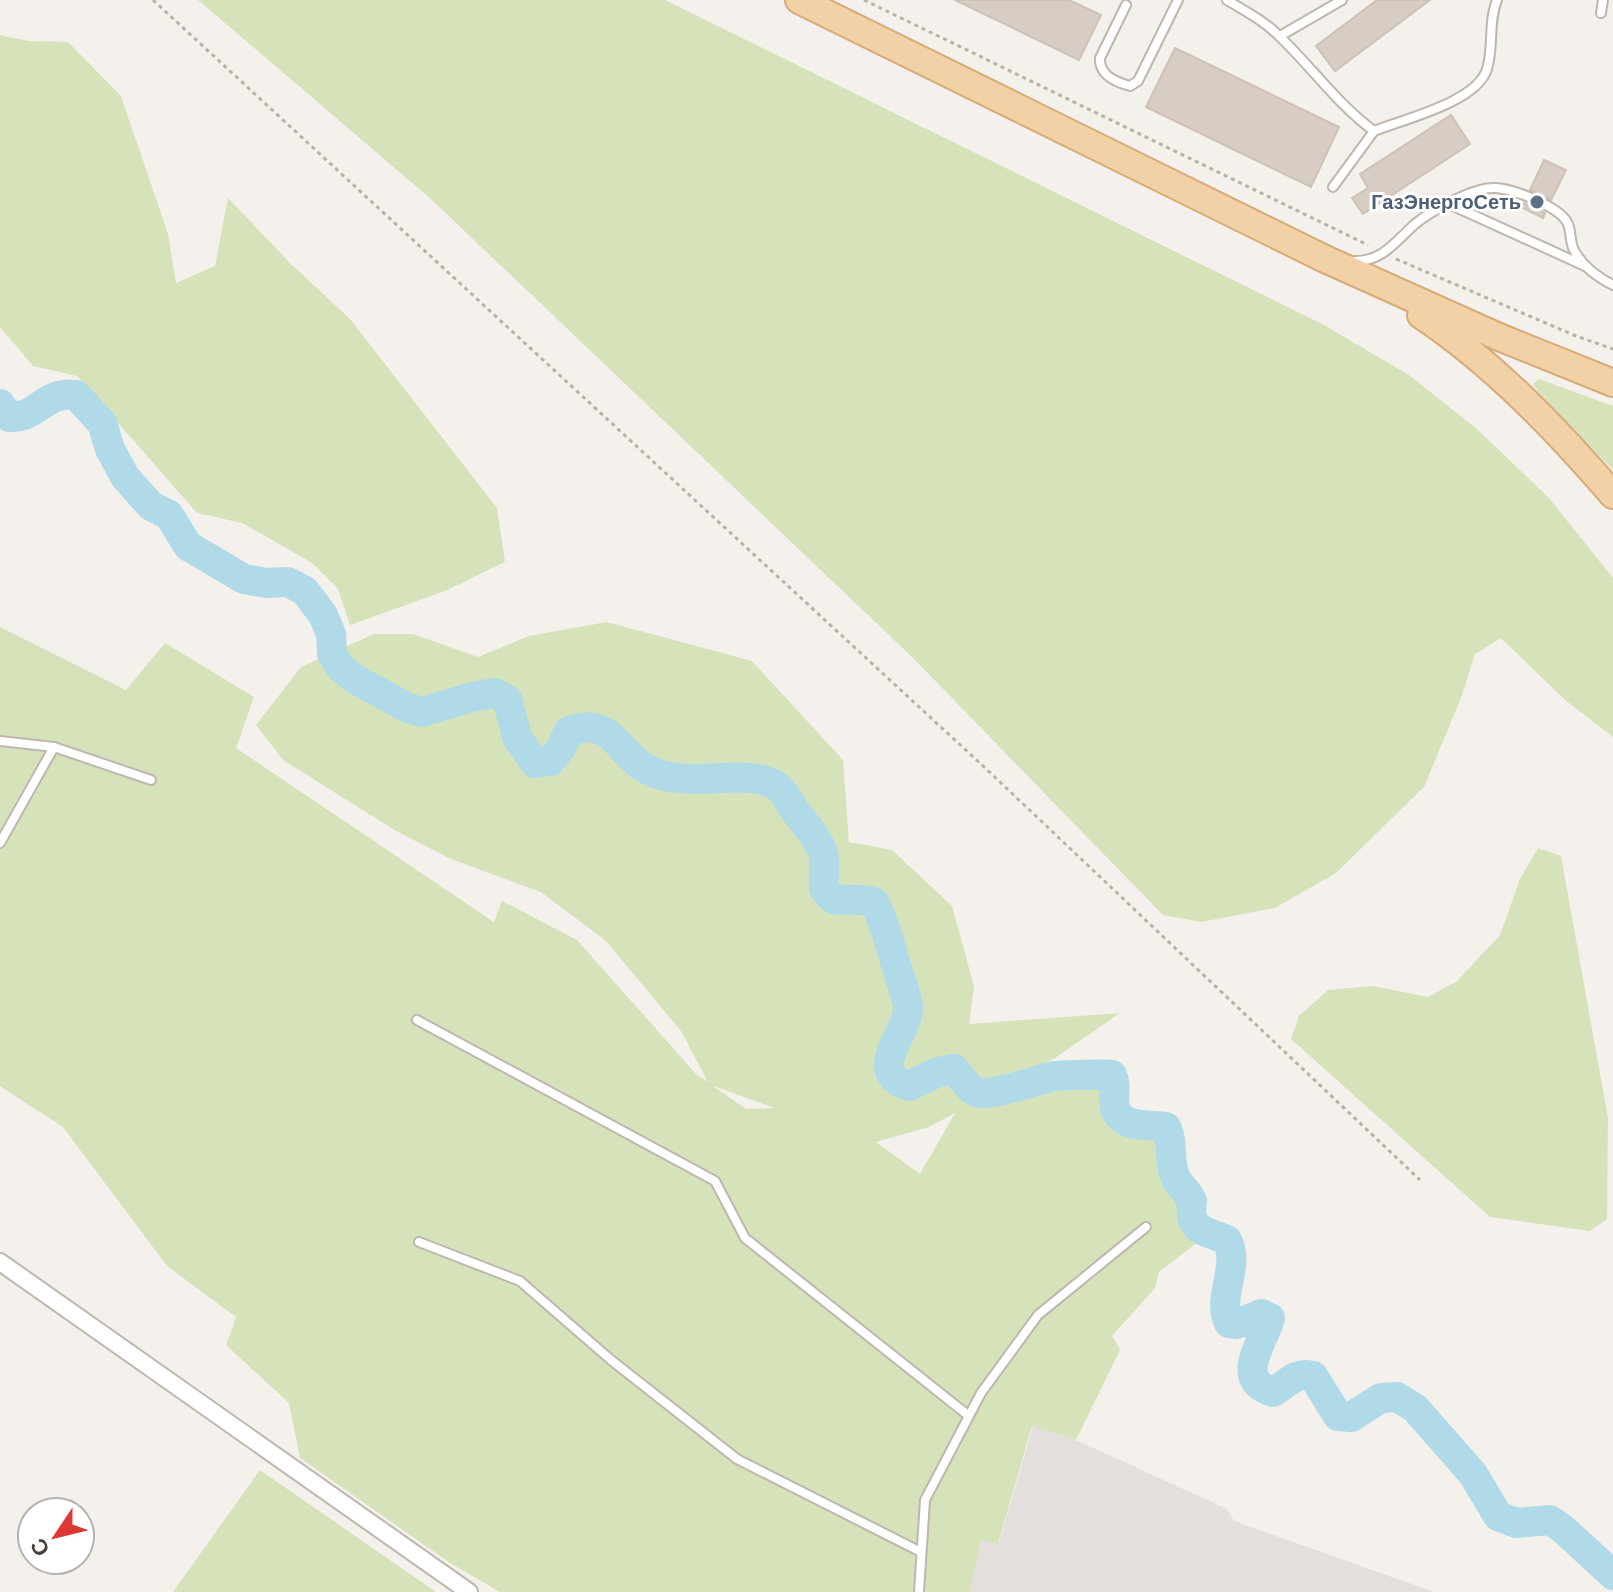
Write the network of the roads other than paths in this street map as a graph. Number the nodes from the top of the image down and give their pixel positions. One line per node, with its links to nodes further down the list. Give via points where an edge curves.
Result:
1 (799, 0): 14 (main road)
2 (1116, 0): 8 (lane)
3 (1178, 0): 8 (lane, via 1138,81 1130,86 1104,75 1099,65)
4 (1227, 0): 10 (lane)
5 (1342, 0): 10 (lane)
6 (1603, 0): 9 (lane)
7 (1496, 1): 11 (lane, via 1488,64 1476,87)
8 (1127, 2)
9 (1601, 13)
10 (1280, 36): 11 (lane)
11 (1374, 131): 12 (lane)
12 (1333, 187)
13 (1449, 204): 14 (lane, via 1374,259); 15 (lane); 15 (lane, via 1477,190 1509,189 1563,217)
14 (1325, 259): 17 (main road); 18 (main road, via 1458,342 1532,408)
15 (1586, 266): 16 (lane)
16 (1613, 285)
17 (1613, 383)
18 (1613, 495)
19 (0, 741): 20 (lane)
20 (54, 747): 21 (lane); 22 (lane)
21 (151, 780)
22 (0, 843)
23 (417, 1020): 27 (lane, via 715,1181 745,1238)
24 (1146, 1227): 27 (lane, via 1038,1315)
25 (419, 1242): 28 (lane, via 520,1281 737,1459)
26 (0, 1262): 29 (street)
27 (969, 1416): 28 (lane, via 925,1500)
28 (921, 1552): 30 (lane)
29 (469, 1592)
30 (919, 1592)

